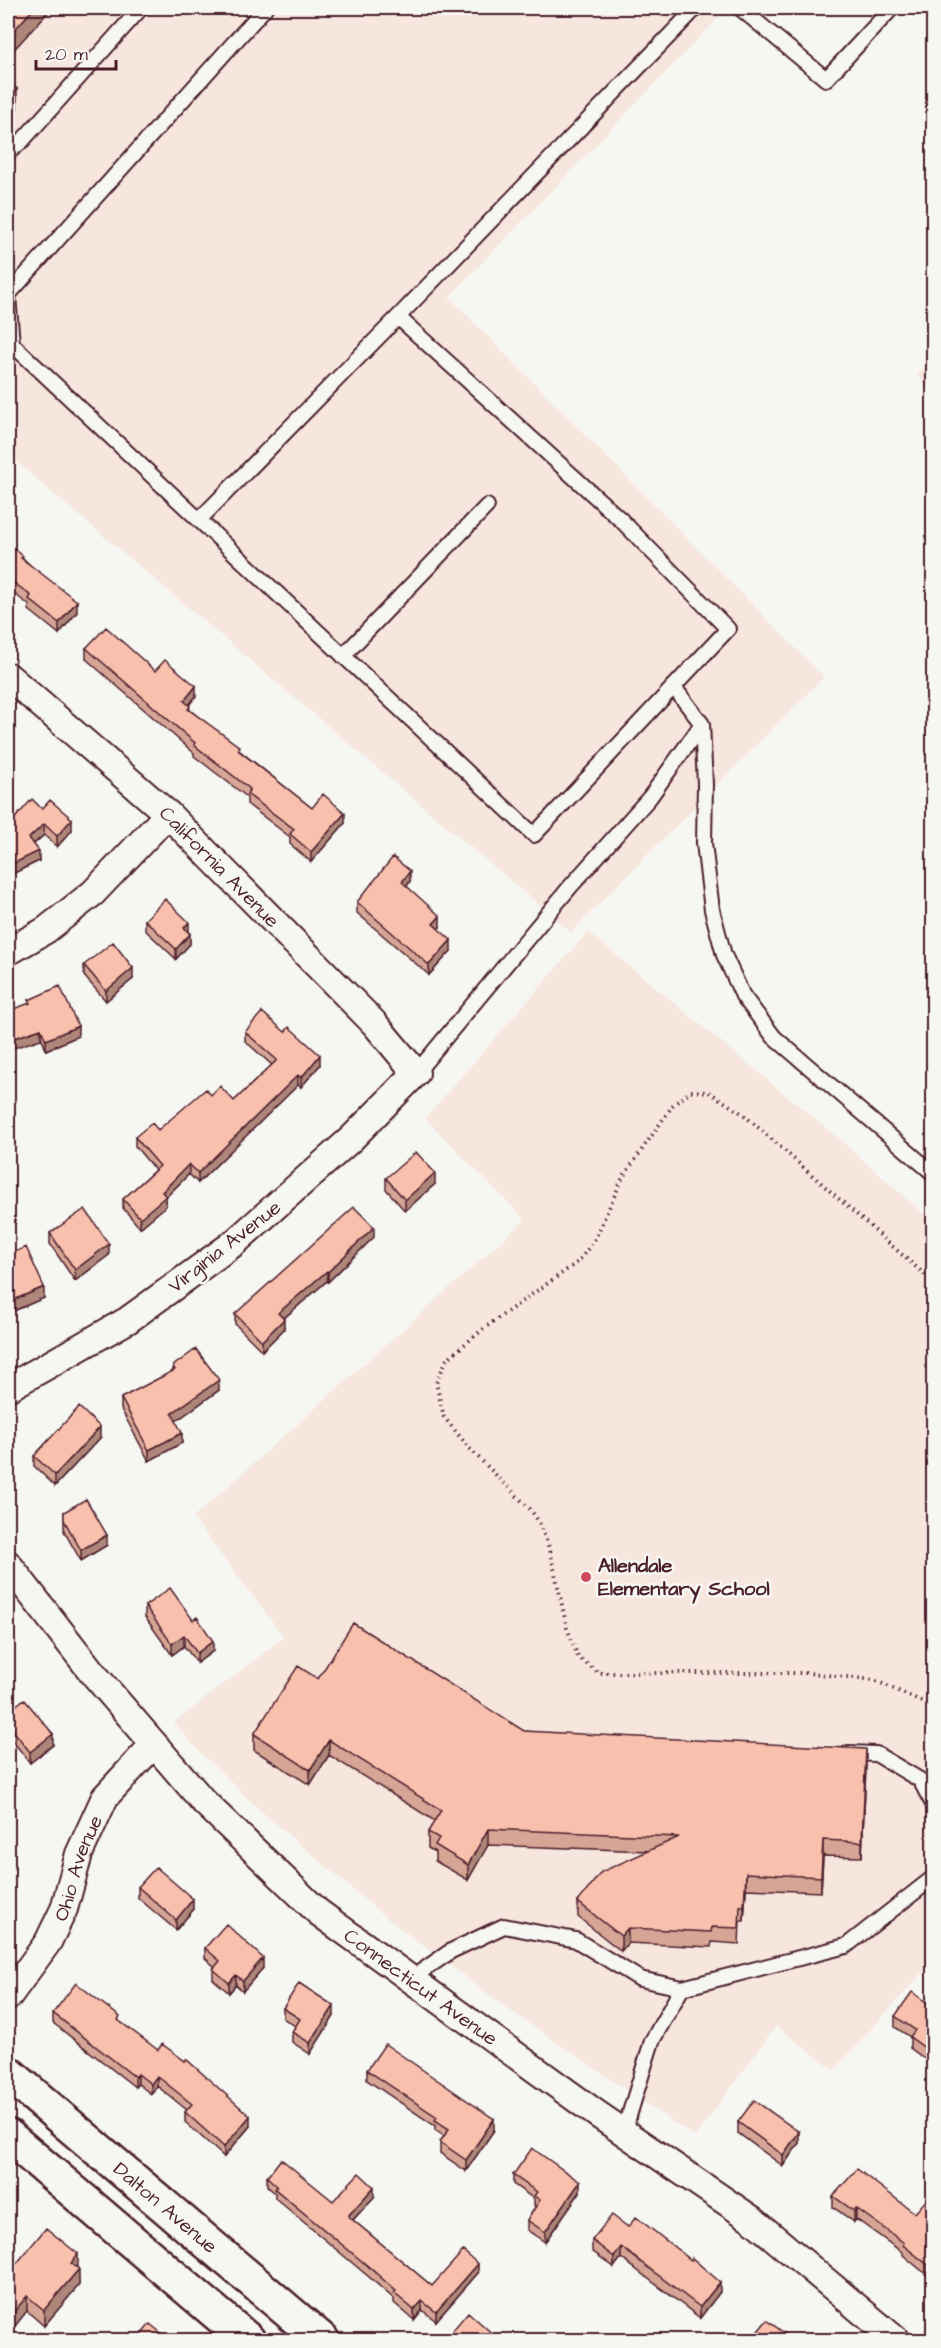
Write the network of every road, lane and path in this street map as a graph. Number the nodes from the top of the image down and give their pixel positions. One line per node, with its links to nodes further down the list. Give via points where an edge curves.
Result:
1 (141, 8): 6 (lane)
2 (265, 8): 9 (lane, via 8,295 12,344)
3 (696, 8): 7 (lane)
4 (740, 8): 5 (lane, via 826,79)
5 (892, 8)
6 (8, 153)
7 (398, 317): 9 (lane); 12 (lane, via 621,520 728,628)
8 (488, 506): 10 (lane)
9 (199, 520): 10 (lane)
10 (343, 656): 12 (lane, via 534,835)
11 (8, 676): 14 (street, California Avenue)
12 (674, 686): 13 (lane)
13 (702, 724): 16 (lane, via 650,797); 17 (lane, via 704,843 712,910 724,955 743,996 774,1036)
14 (168, 814): 15 (street, via 93,892 46,930); 16 (street, California Avenue, via 374,1023)
15 (8, 952)
16 (416, 1073): 19 (street, Virginia Avenue, via 351,1139 234,1244 128,1320)
17 (933, 1174)
18 (933, 1283): 21 (path, via 743,1114 708,1092 691,1091 673,1105 623,1177 594,1241 578,1262 447,1359 436,1383 444,1417 539,1522 578,1657 599,1673 808,1673 874,1680)
19 (8, 1388)
20 (8, 1564): 22 (street, Connecticut Avenue)
21 (933, 1707)
22 (154, 1744): 26 (street, Connecticut Avenue, via 203,1801 318,1912); 28 (street, Ohio Avenue, via 105,1797 48,1942)
23 (829, 1752): 24 (lane, via 876,1754 920,1780)
24 (933, 1806)
25 (933, 1877): 27 (lane, via 846,1947)
26 (409, 1980): 27 (lane, via 451,1951 504,1926 576,1940 640,1979); 30 (street, Connecticut Avenue)
27 (682, 1988): 30 (lane, via 651,2041)
28 (8, 1997)
29 (8, 2073): 33 (main road, Dalton Avenue)
30 (624, 2132): 34 (street, Connecticut Avenue, via 753,2220)
31 (8, 2136): 32 (main road)
32 (248, 2340)
33 (322, 2340)
34 (896, 2340)

